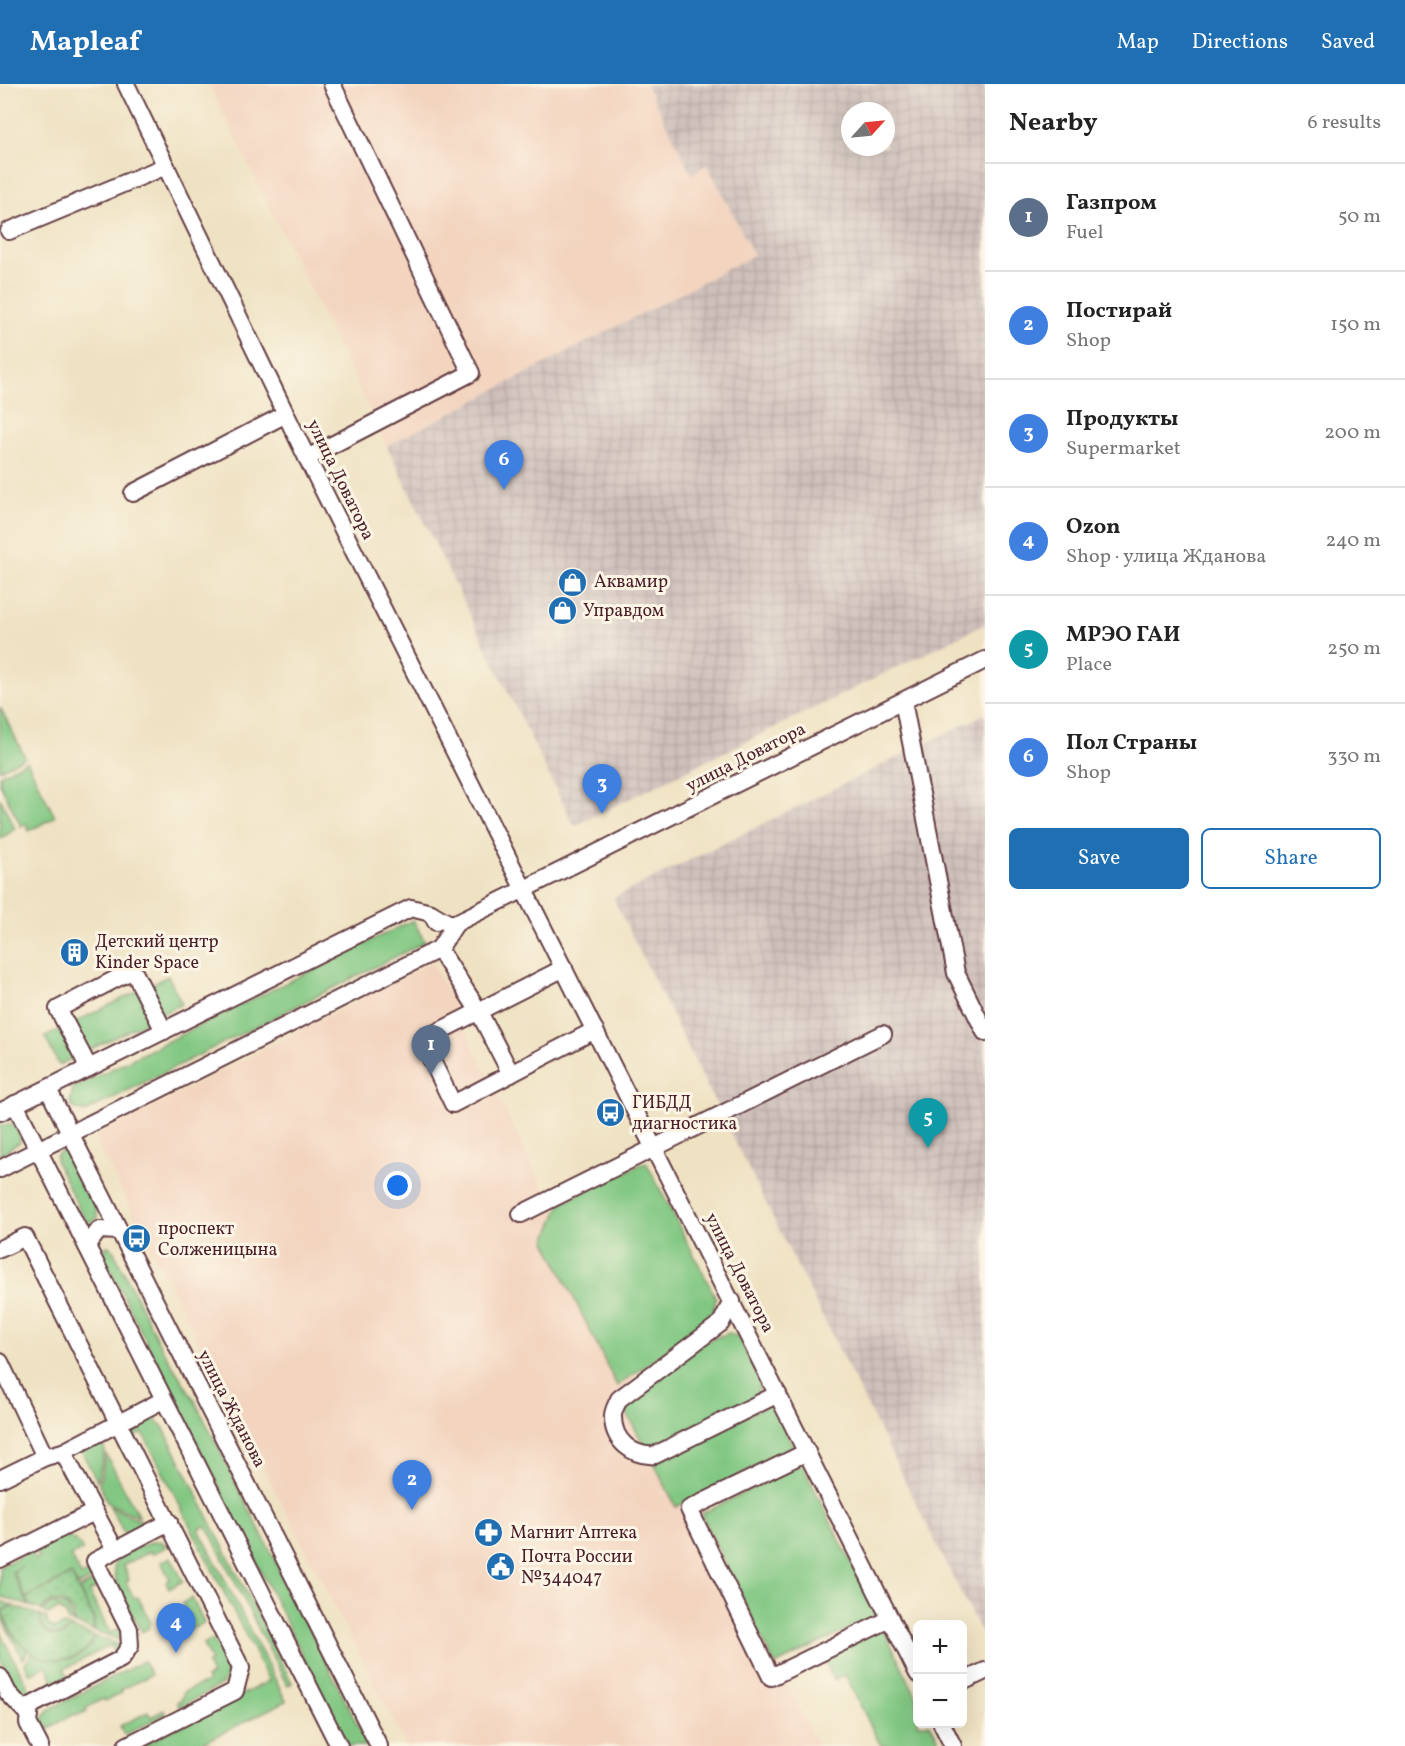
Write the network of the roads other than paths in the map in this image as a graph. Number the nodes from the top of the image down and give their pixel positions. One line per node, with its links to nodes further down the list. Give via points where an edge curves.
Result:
1 (126, 84): 3 (street, улица Доватора)
2 (332, 84): 6 (street, via 471,373)
3 (166, 166): 4 (street); 5 (street, улица Доватора)
4 (9, 231)
5 (286, 414): 6 (street, улица Доватора); 7 (street)
6 (307, 458): 10 (street, улица Доватора)
7 (133, 492)
8 (985, 660): 9 (street, улица Доватора)
9 (903, 701): 10 (street, улица Доватора); 18 (street, via 957,974)
10 (524, 891): 12 (street); 14 (street, улица Доватора)
11 (431, 913): 12 (street); 13 (street, via 440,931); 17 (street, via 411,908)
12 (456, 923): 13 (street)
13 (439, 949): 15 (street); 24 (street)
14 (564, 968): 15 (street); 16 (street, улица Доватора)
15 (478, 1010): 21 (street); 21 (street, via 422,1040 453,1104)
16 (594, 1029): 21 (street); 25 (street, улица Доватора)
17 (164, 1031): 20 (street); 20 (street, via 133,970 58,1009)
18 (985, 1032)
19 (882, 1034): 25 (street)
20 (89, 1068): 22 (street)
21 (511, 1074)
22 (48, 1089): 23 (street); 24 (street, улица Жданова)
23 (8, 1108): 26 (street)
24 (71, 1134): 26 (street); 29 (street, улица Жданова)
25 (655, 1149): 28 (street); 32 (street, улица Доватора)
26 (38, 1150): 27 (street); 30 (street)
27 (0, 1169)
28 (520, 1214)
29 (119, 1231): 30 (street, via 99,1230); 55 (street, улица Жданова)
30 (87, 1246): 35 (street)
31 (0, 1249): 36 (street, via 25,1237)
32 (732, 1301): 34 (street, улица Доватора); 34 (street, via 721,1323 619,1399 612,1416 617,1437 629,1450 655,1455)
33 (0, 1362): 39 (street)
34 (778, 1395): 38 (street, улица Доватора)
35 (163, 1400): 36 (street); 54 (street)
36 (119, 1423): 37 (street); 42 (street)
37 (63, 1452): 39 (street); 41 (street)
38 (807, 1452): 45 (street, улица Доватора); 45 (street, via 689,1509 771,1677)
39 (45, 1457): 40 (street)
40 (0, 1479)
41 (94, 1512): 43 (street); 44 (street)
42 (169, 1522): 43 (street); 53 (street, via 241,1668 235,1691)
43 (115, 1550): 50 (street, via 95,1561 129,1629 130,1646 121,1659 30,1706)
44 (0, 1559)
45 (890, 1619): 46 (street, улица Доватора)
46 (913, 1664)
47 (985, 1671): 49 (street)
48 (0, 1677): 50 (street, via 8,1693)
49 (967, 1680)
50 (29, 1715): 52 (street, via 28,1723)
51 (944, 1728): 56 (street)
52 (40, 1746)
53 (126, 1746)
54 (339, 1746)
55 (379, 1746)
56 (953, 1746)

